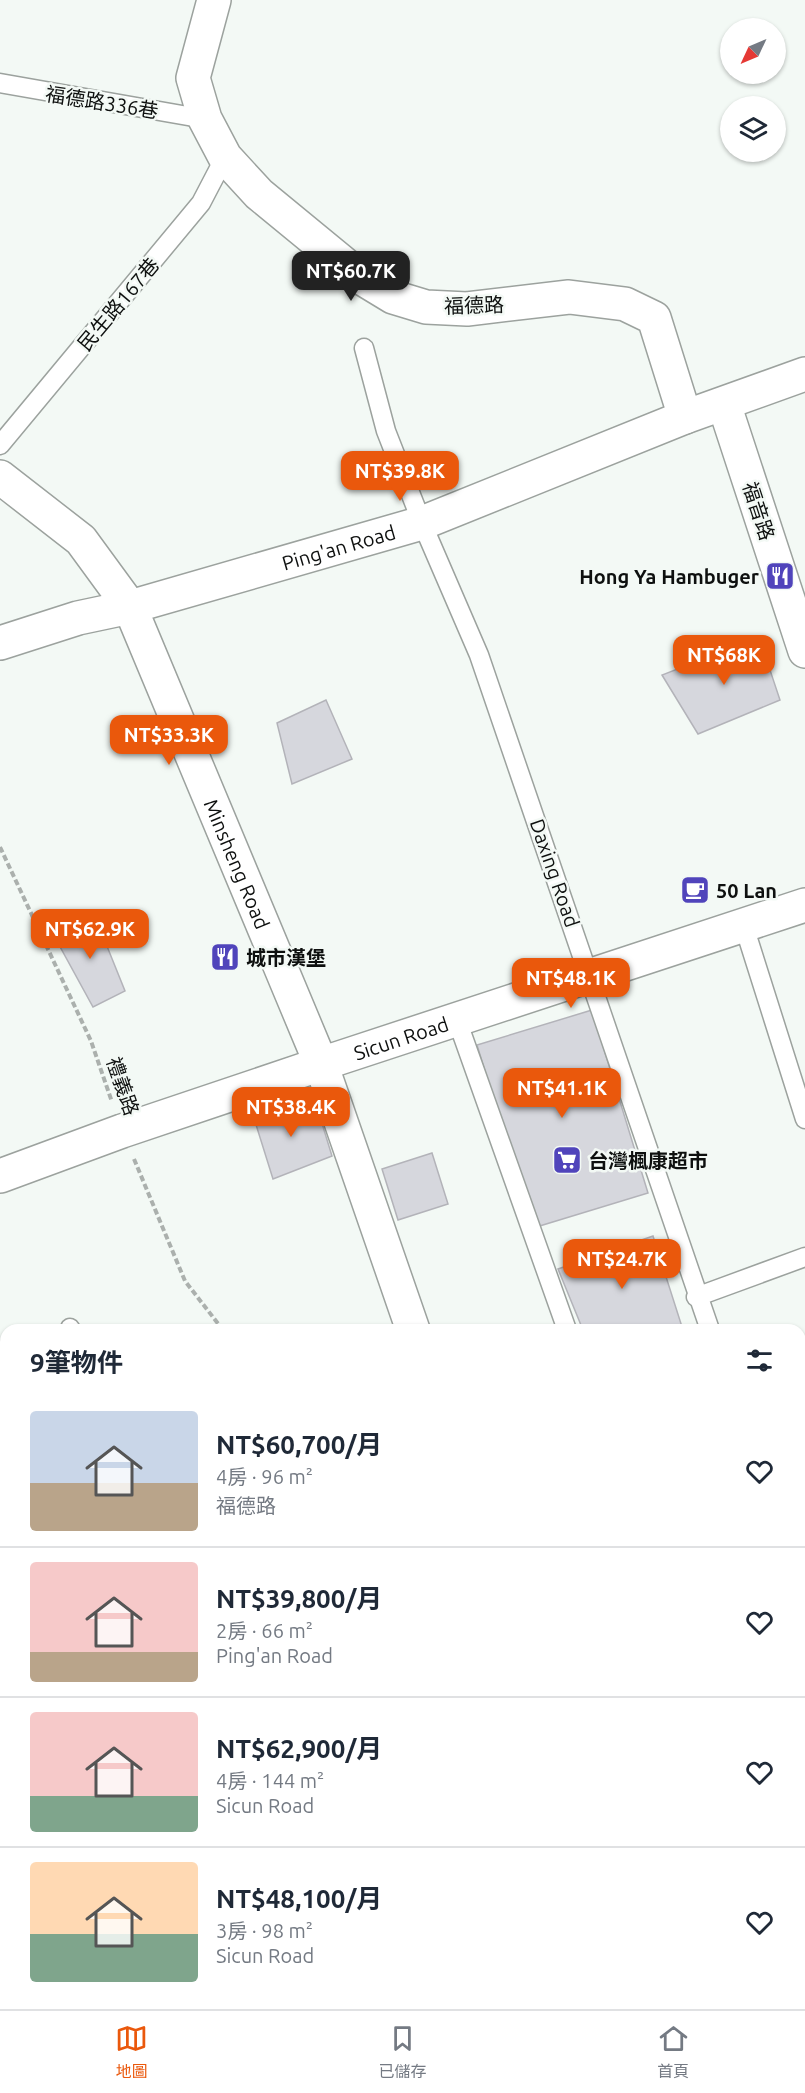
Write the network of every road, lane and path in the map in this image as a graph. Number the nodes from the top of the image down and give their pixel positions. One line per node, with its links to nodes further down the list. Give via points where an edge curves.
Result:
1 (213, 0): 3 (street, 福德路, via 193,78)
2 (0, 83): 3 (lane, 福德路336巷)
3 (205, 119): 4 (street, 福德路)
4 (225, 157): 8 (street, 福德路, via 258,194 360,277 393,297 426,307 467,309 569,297 625,304 654,318); 9 (lane, 民生路167巷, via 201,203)
5 (364, 348): 11 (lane, Daxing Road, via 386,431)
6 (805, 374): 7 (street, Ping'an Road)
7 (724, 404): 8 (street, Ping'an Road); 14 (street, 福音路)
8 (685, 417): 11 (street, Ping'an Road)
9 (0, 445)
10 (0, 477): 12 (street, Minsheng Road, via 81,540)
11 (422, 523): 12 (street, Ping'an Road); 18 (lane, Daxing Road, via 479,655)
12 (130, 607): 13 (street, Ping'an Road, via 78,618); 20 (street, Minsheng Road)
13 (0, 644)
14 (805, 651)
15 (0, 847): 22 (path, 禮義路, via 91,1041)
16 (805, 905): 17 (street, Sicun Road)
17 (743, 923): 18 (street, Sicun Road); 21 (lane)
18 (590, 976): 19 (street, Sicun Road); 25 (lane, Daxing Road)
19 (457, 1020): 20 (street, Sicun Road); 28 (lane)
20 (321, 1064): 22 (street, Sicun Road); 27 (street, Minsheng Road)
21 (805, 1119)
22 (122, 1131): 23 (street, Sicun Road); 26 (path, 禮義路, via 185,1281)
23 (0, 1176)
24 (805, 1257): 25 (lane)
25 (696, 1296): 29 (lane, Daxing Road)
26 (218, 1324)
27 (411, 1324)
28 (565, 1324)
29 (708, 1324)

